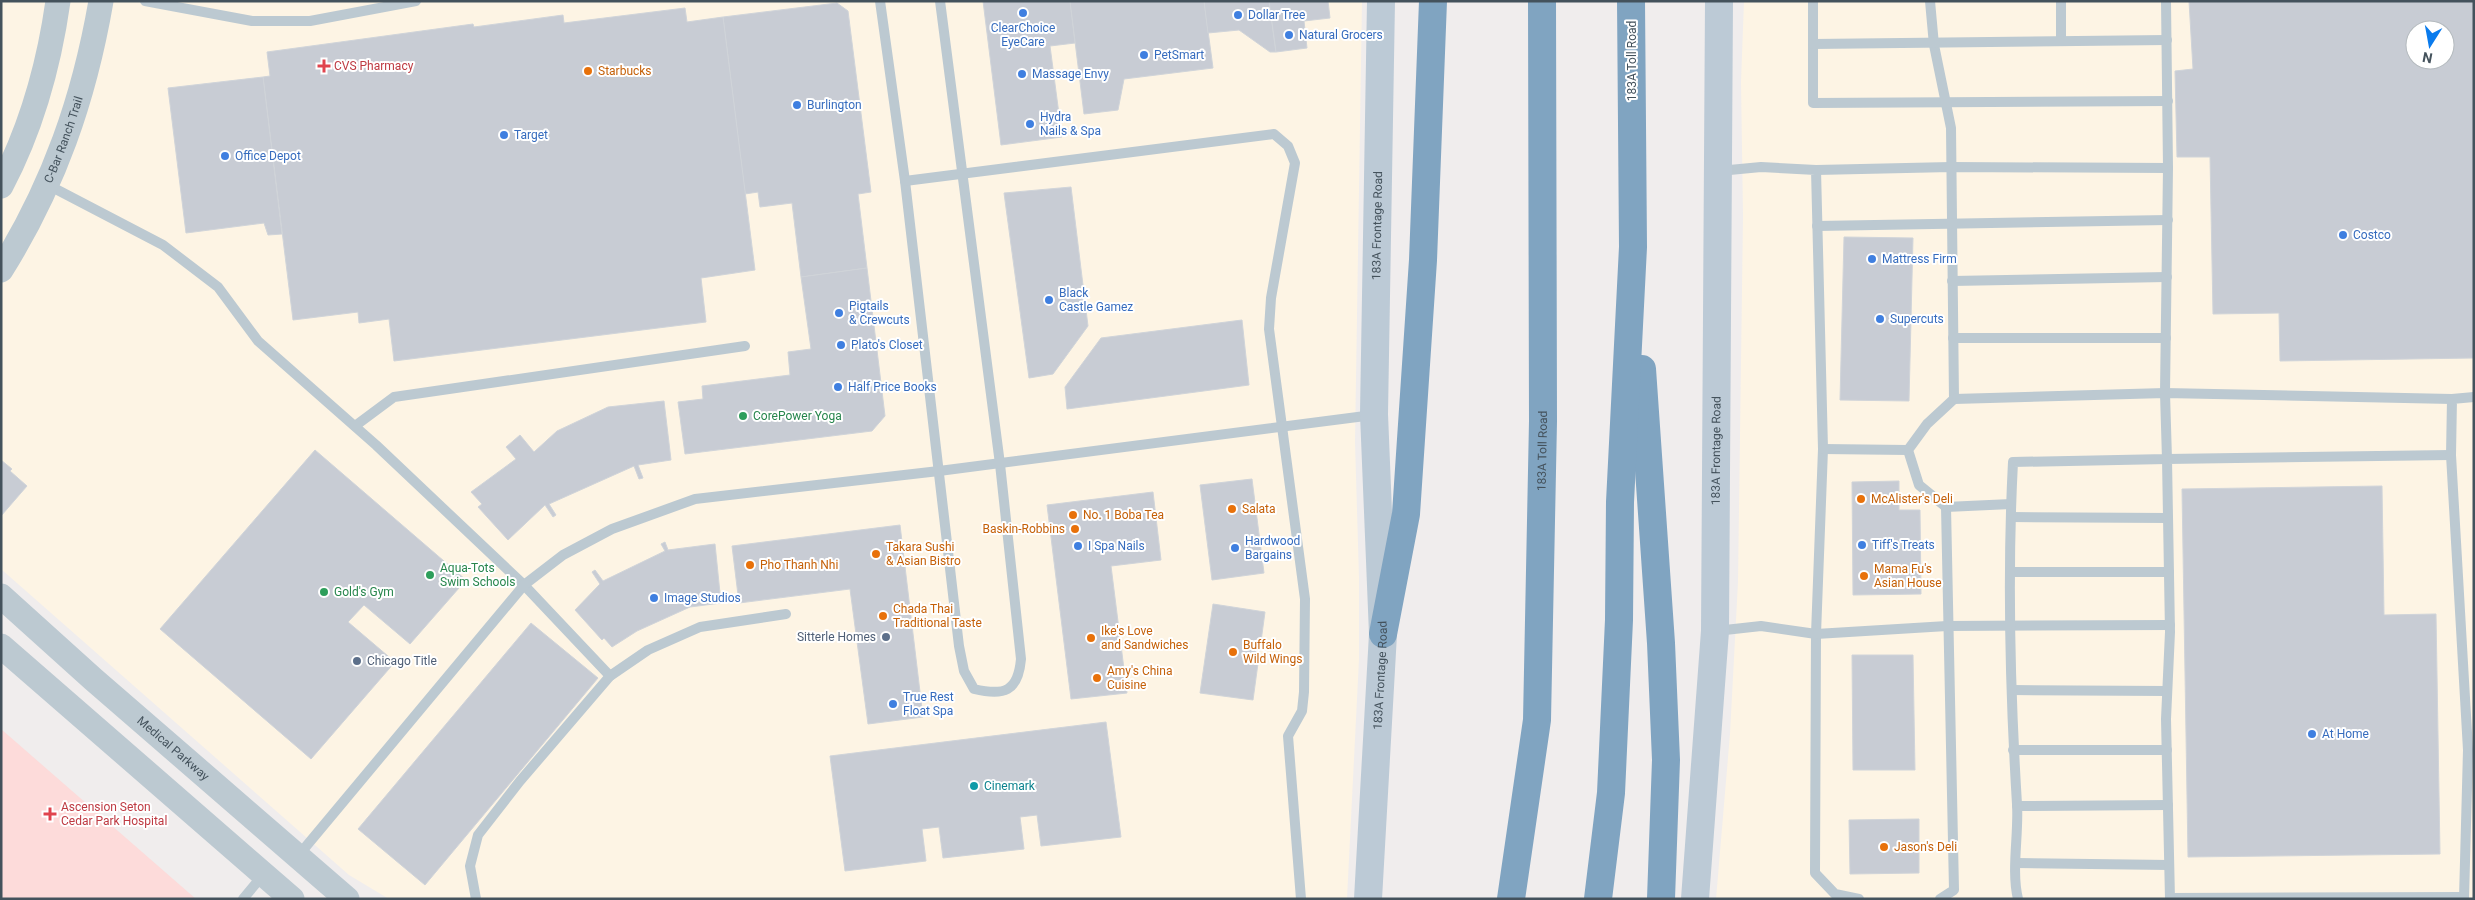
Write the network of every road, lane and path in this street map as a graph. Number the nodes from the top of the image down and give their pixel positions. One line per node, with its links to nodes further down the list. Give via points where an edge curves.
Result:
1 (58, 1): 30 (street, via 40,86)
2 (101, 1): 29 (street, C-Bar Ranch Trail, via 82,92)
3 (146, 1): 16 (lane)
4 (416, 1): 16 (lane, via 310,21 252,21)
5 (880, 1): 28 (lane)
6 (940, 1): 27 (lane)
7 (1381, 1): 45 (main road, 183A Frontage Road)
8 (1433, 1): 67 (highway, via 1423,260 1406,514)
9 (1542, 1): 88 (highway, 183A Toll Road, via 1543,421 1537,720)
10 (1631, 1): 34 (highway, 183A Toll Road)
11 (1719, 1): 26 (main road, 183A Frontage Road)
12 (1813, 1): 20 (lane)
13 (1930, 1): 19 (lane)
14 (2061, 1): 18 (lane)
15 (2166, 1): 17 (lane)
16 (195, 6)
17 (2167, 40): 18 (lane); 21 (lane)
18 (2062, 41): 19 (lane)
19 (1934, 42): 20 (lane); 22 (lane)
20 (1813, 44): 22 (lane, via 1813,103)
21 (2168, 101): 22 (lane); 24 (lane)
22 (1946, 102): 23 (lane, via 1951,128)
23 (1951, 166): 24 (lane); 25 (lane); 32 (lane)
24 (2168, 168): 31 (lane)
25 (1816, 170): 26 (lane, via 1760,167); 33 (lane)
26 (1719, 171): 66 (main road, 183A Frontage Road)
27 (961, 174): 28 (lane); 47 (lane, via 1274,134 1288,146 1294,164 1271,298 1269,329); 52 (lane)
28 (905, 181): 53 (lane)
29 (48, 185): 35 (street, C-Bar Ranch Trail); 46 (lane, via 163,245 218,287 258,341)
30 (1, 186)
31 (2168, 220): 32 (lane); 36 (lane)
32 (1952, 224): 33 (lane); 37 (lane)
33 (1817, 226): 48 (lane)
34 (1633, 248): 89 (highway, 183A Toll Road, via 1620,502 1619,620 1611,793); 90 (highway, via 1661,643 1666,760)
35 (1, 270)
36 (2167, 277): 37 (lane); 39 (lane)
37 (1952, 281): 38 (lane)
38 (1953, 338): 39 (lane); 43 (lane)
39 (2166, 338): 41 (lane)
40 (745, 346): 46 (lane, via 394,397)
41 (2166, 392): 43 (lane); 44 (lane); 51 (lane)
42 (2474, 397): 44 (lane)
43 (1954, 399): 49 (lane, via 1927,424)
44 (2452, 399): 50 (lane)
45 (1374, 414): 47 (lane); 67 (main road, 183A Frontage Road)
46 (355, 426): 60 (lane)
47 (1282, 426): 52 (lane); 86 (lane, via 1305,599 1302,711 1288,736)
48 (1823, 449): 49 (lane); 68 (lane)
49 (1908, 450): 55 (lane, via 1919,484)
50 (2451, 455): 51 (lane); 82 (lane, via 2468,750)
51 (2167, 459): 54 (lane, via 2013,462); 57 (lane)
52 (1000, 464): 53 (lane); 53 (lane, via 1021,659 1019,678 1010,689 993,693 974,689 964,670)
53 (939, 471): 60 (lane, via 695,499 612,529 563,555)
54 (2011, 504): 55 (lane); 56 (lane)
55 (1946, 508): 65 (lane)
56 (2011, 517): 57 (lane); 58 (lane)
57 (2168, 518): 59 (lane)
58 (2011, 572): 59 (lane); 63 (lane)
59 (2169, 572): 64 (lane)
60 (524, 584): 70 (lane); 77 (lane)
61 (1, 596): 77 (street, Medical Parkway)
62 (786, 614): 70 (lane, via 700,627 648,650)
63 (2010, 625): 64 (lane); 65 (lane); 71 (lane)
64 (2170, 625): 72 (lane)
65 (1947, 626): 68 (lane); 93 (lane, via 1954,890)
66 (1716, 631): 68 (lane, via 1760,626); 91 (main road, 183A Frontage Road)
67 (1383, 634): 87 (main road, 183A Frontage Road)
68 (1816, 634): 92 (lane, via 1814,873 1834,894)
69 (1, 646): 80 (street)
70 (610, 676): 85 (lane, via 478,835 470,866)
71 (2012, 690): 72 (lane); 73 (lane)
72 (2167, 691): 74 (lane)
73 (2013, 750): 74 (lane); 76 (lane)
74 (2167, 750): 75 (lane)
75 (2168, 805): 76 (lane); 79 (lane)
76 (2017, 806): 78 (lane)
77 (298, 856): 80 (street); 84 (street, Medical Parkway)
78 (2017, 862): 79 (lane); 94 (lane)
79 (2169, 865): 81 (lane)
80 (278, 890): 83 (lane)
81 (2170, 898): 82 (lane)
82 (2464, 898)
83 (243, 899)
84 (347, 899)
85 (476, 899)
86 (1301, 899)
87 (1368, 899)
88 (1511, 899)
89 (1598, 899)
90 (1660, 899)
91 (1695, 899)
92 (1859, 899)
93 (1942, 899)
94 (2018, 899)

